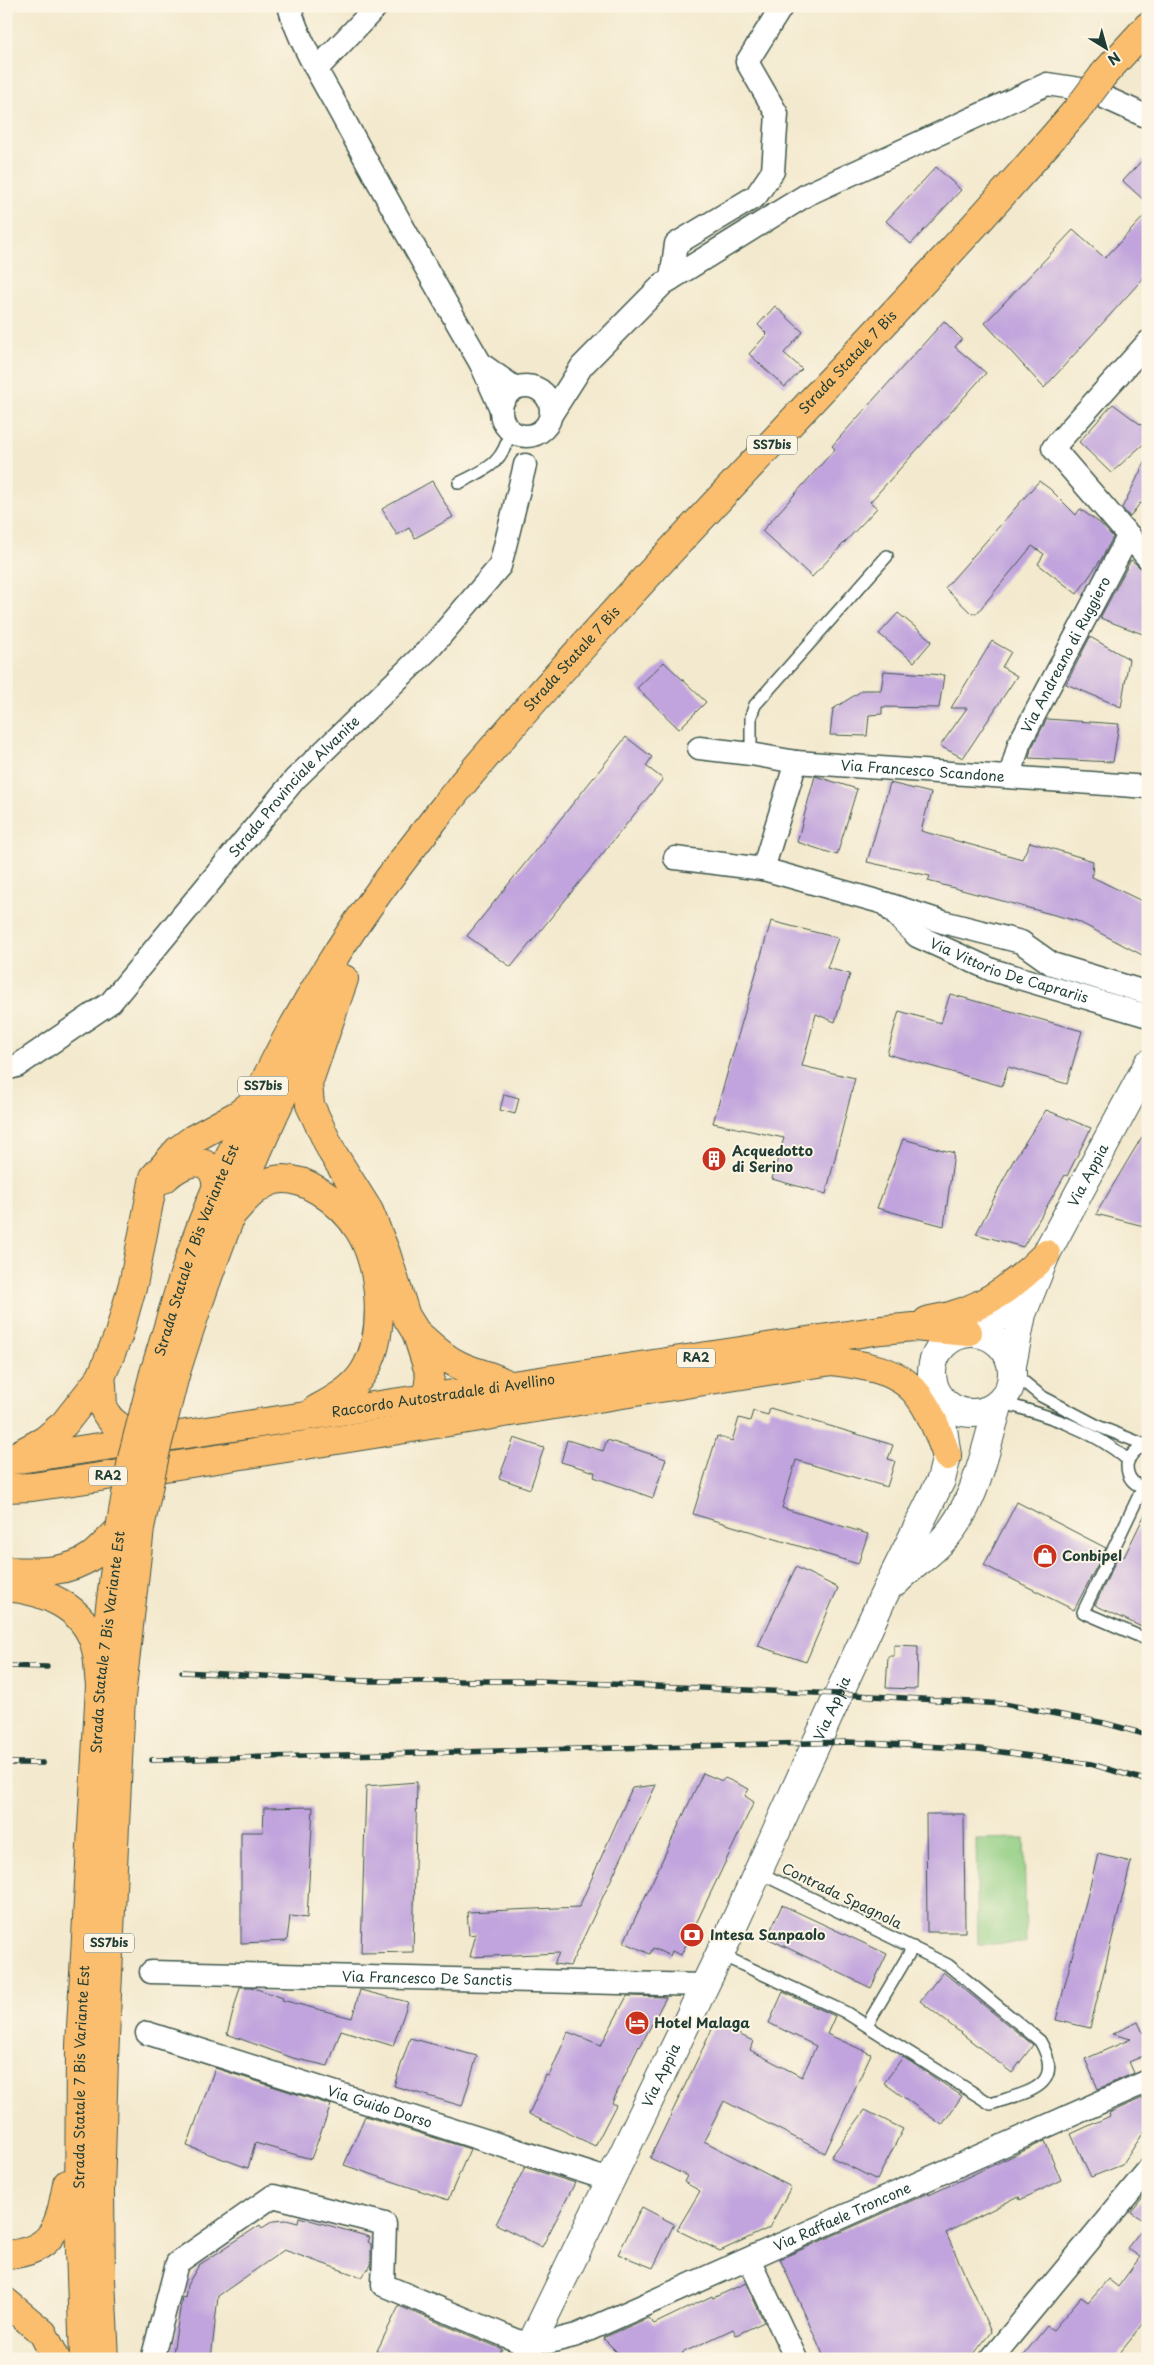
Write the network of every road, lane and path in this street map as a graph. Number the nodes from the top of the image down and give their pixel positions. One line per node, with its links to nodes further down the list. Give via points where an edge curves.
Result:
1 (289, 6): 5 (street)
2 (377, 6): 5 (street)
3 (782, 6): 9 (street, via 747,62 777,114 773,171 756,196 676,244)
4 (1148, 26): 6 (main road, Strada Statale 7 Bis / SS7bis)
5 (317, 69): 11 (street, via 411,244)
6 (1106, 86): 7 (main road, Strada Statale 7 Bis / SS7bis, bridge); 8 (street)
7 (1080, 97): 9 (street, via 1048,84 808,194); 31 (main road, Strada Statale 7 Bis / SS7bis, via 1030,165 839,374 563,667 463,783 402,880)
8 (1148, 117)
9 (671, 279): 12 (street)
10 (1148, 342): 19 (street, via 1053,448)
11 (481, 364): 13 (street); 14 (street)
12 (582, 366): 13 (street); 15 (street, Strada Provinciale Alvanite)
13 (525, 388): 14 (street, via 503,400); 15 (street, via 548,397)
14 (501, 409): 16 (street)
15 (548, 421): 16 (street, via 538,434 523,436); 17 (street, Strada Provinciale Alvanite)
16 (510, 430): 17 (street); 18 (lane, via 507,448 497,460)
17 (525, 465): 36 (street, Strada Provinciale Alvanite, via 500,566 432,646 295,779 111,1002 17,1066)
18 (459, 483)
19 (1129, 534): 21 (street); 25 (street, Via Andreano di Ruggiero, via 1019,744)
20 (887, 556): 23 (lane, via 755,705 751,716)
21 (1148, 558)
22 (698, 748): 23 (street, Via Francesco Scandone)
23 (751, 754): 24 (street, Via Francesco Scandone)
24 (796, 762): 25 (street, Via Francesco Scandone); 28 (street)
25 (1010, 777): 26 (street, Via Francesco Scandone)
26 (1148, 787)
27 (675, 858): 28 (street, Via Vittorio De Caprariis)
28 (763, 869): 29 (street, Via Vittorio De Caprariis)
29 (884, 903): 30 (street, Via Vittorio De Caprariis, via 1020,942); 32 (street, Via Vittorio De Caprariis, via 917,936 992,970)
30 (1050, 962): 32 (street); 33 (street, Via Vittorio De Caprariis)
31 (336, 974): 37 (main road, Strada Statale 7 Bis Variante Est / SS7bis); 40 (main road, Strada Statale 7 Bis Variante Est / SS7bis); 44 (main road, via 308,1084 310,1105 332,1152 369,1211 406,1316)
32 (1046, 987): 34 (street, Via Vittorio De Caprariis)
33 (1148, 993)
34 (1148, 1016)
35 (1148, 1064): 41 (street, Via Appia)
36 (6, 1069)
37 (254, 1102): 38 (main road, Strada Statale 7 Bis Variante Est / SS7bis); 39 (main road, via 178,1150 154,1177)
38 (217, 1188): 39 (main road, via 212,1171 204,1164 184,1163 172,1170); 48 (main road, Strada Statale 7 Bis Variante Est / SS7bis, via 179,1290)
39 (150, 1198): 49 (main road, via 122,1325)
40 (229, 1217): 48 (main road, Strada Statale 7 Bis Variante Est / SS7bis, via 200,1296); 54 (main road, via 256,1190 269,1182 287,1179 303,1182 342,1208 360,1232 372,1259 378,1324 370,1358 363,1372 343,1394)
41 (1046, 1254): 42 (street, Via Appia); 43 (main road, via 1024,1276 993,1297 953,1315)
42 (1032, 1289): 45 (street, Via Appia, via 1013,1308); 47 (street, Via Appia, via 1016,1337)
43 (914, 1327): 45 (main road); 50 (main road, Raccordo Autostradale di Avellino / RA2)
44 (416, 1332): 50 (main road, via 457,1365 494,1376); 52 (main road, via 430,1375)
45 (971, 1332): 47 (street, via 993,1338 1002,1345); 51 (street, Via Appia, via 956,1336 936,1354 932,1366)
46 (832, 1361): 51 (main road, via 843,1355 880,1356); 57 (main road, via 870,1365 905,1382 917,1392 934,1421); 59 (main road, Raccordo Autostradale di Avellino / RA2)
47 (1012, 1369): 53 (street, Via Appia, via 1008,1393); 56 (lane, via 1041,1396 1100,1427)
48 (165, 1374): 63 (main road, Strada Statale 7 Bis Variante Est / SS7bis, bridge, via 156,1450)
49 (101, 1377): 55 (main road, via 106,1413 112,1421); 58 (main road, via 64,1424 45,1440)
50 (511, 1386): 52 (main road, Raccordo Autostradale di Avellino / RA2)
51 (937, 1392): 53 (street, via 948,1405 960,1411 987,1410); 57 (street, Via Appia)
52 (427, 1397): 54 (main road, Raccordo Autostradale di Avellino / RA2); 59 (main road, via 422,1409 412,1419 246,1446)
53 (999, 1402): 60 (lane, via 1059,1419 1110,1445); 66 (street, Via Appia, via 969,1499 958,1521)
54 (301, 1417): 55 (main road, Raccordo Autostradale di Avellino / RA2)
55 (148, 1439): 58 (main road, Raccordo Autostradale di Avellino / RA2)
56 (1148, 1446): 60 (lane, via 1136,1450)
57 (946, 1456): 66 (street, Via Appia, via 941,1480)
58 (6, 1460)
59 (210, 1460): 62 (main road, Raccordo Autostradale di Avellino / RA2, via 32,1487)
60 (1128, 1460): 61 (lane, via 1129,1476 1137,1485)
61 (1146, 1487): 67 (lane, via 1083,1612)
62 (6, 1488)
63 (130, 1528): 64 (main road, via 92,1556 67,1568 38,1572); 68 (main road, Strada Statale 7 Bis Variante Est / SS7bis); 87 (main road, Strada Statale 7 Bis Variante Est / SS7bis, via 104,2049 100,2192)
64 (6, 1571)
65 (6, 1587): 68 (main road, via 21,1588 59,1600 81,1619 95,1645)
66 (882, 1599): 69 (street, Via Appia)
67 (1148, 1640)
68 (100, 1685): 77 (main road, Strada Statale 7 Bis Variante Est / SS7bis, via 80,2045)
69 (758, 1872): 70 (lane, Contrada Spagnola); 71 (street, Via Appia)
70 (913, 1948): 74 (lane); 74 (lane, Contrada Spagnola, via 948,1965 1040,2041 1049,2056 1050,2072 1040,2086 991,2104)
71 (719, 1954): 73 (street, Via Appia); 74 (lane, Contrada Spagnola)
72 (150, 1972): 73 (street, Via Francesco De Sanctis)
73 (704, 1985): 79 (street, Via Appia)
74 (867, 2025)
75 (148, 2033): 79 (street, Via Guido Dorso)
76 (1148, 2080): 81 (street, Via Raffaele Troncone)
77 (80, 2122): 80 (main road, via 61,2220 56,2229 41,2245); 86 (main road, Strada Statale 7 Bis Variante Est / SS7bis, via 79,2223)
78 (1148, 2170): 89 (street)
79 (610, 2180): 83 (street, Via Appia)
80 (6, 2255)
81 (748, 2259): 83 (street, Via Raffaele Troncone, via 577,2335); 88 (street)
82 (6, 2302): 85 (main road, via 42,2333)
83 (529, 2347): 84 (street, Via Raffaele Troncone, via 383,2285 385,2224 273,2196 177,2263)
84 (153, 2356)
85 (56, 2359)
86 (84, 2359)
87 (105, 2359)
88 (796, 2359)
89 (991, 2359)

